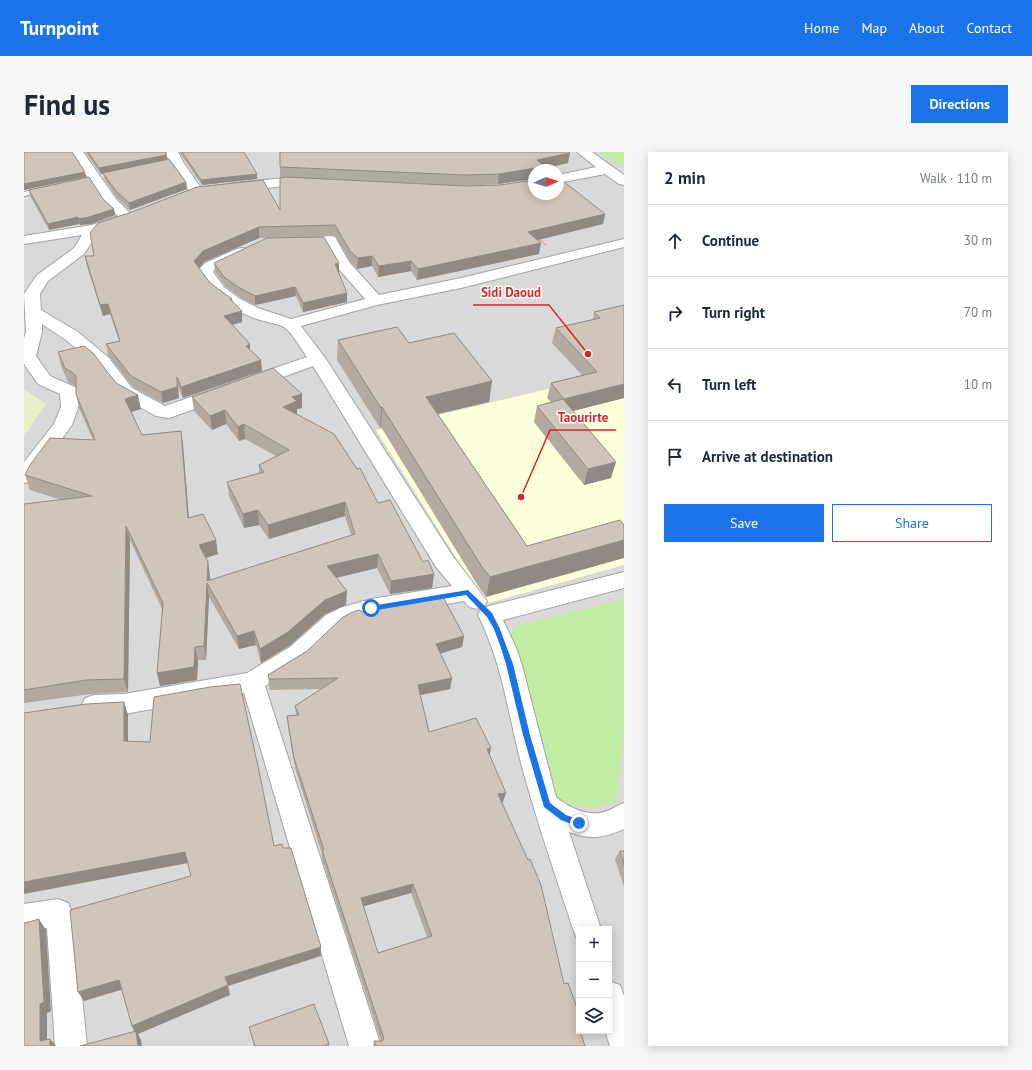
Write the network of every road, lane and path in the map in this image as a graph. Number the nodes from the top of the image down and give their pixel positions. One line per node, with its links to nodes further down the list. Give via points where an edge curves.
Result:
1 (77, 152): 12 (street, via 111,202 134,215)
2 (583, 152): 4 (street)
3 (173, 159): 9 (street)
4 (608, 169): 5 (street); 6 (street)
5 (564, 178)
6 (624, 181)
7 (320, 184): 9 (street, via 285,182)
8 (48, 188): 10 (lane)
9 (197, 192): 11 (street)
10 (24, 193)
11 (184, 196)
12 (94, 229): 14 (street); 20 (street, via 79,251 66,258 42,278 32,294)
13 (538, 238): 18 (path)
14 (24, 240)
15 (282, 242): 19 (street, via 330,240 342,264)
16 (624, 243): 18 (street)
17 (255, 246): 21 (street, via 210,266 205,272 218,289 233,301 254,312)
18 (561, 259): 19 (street)
19 (375, 301): 21 (street)
20 (29, 308): 22 (street, via 72,336 103,362 126,392 162,412 175,412 203,399); 23 (street, via 34,332 27,356 44,380 69,391 70,406 58,431)
21 (291, 324): 22 (street)
22 (317, 359): 25 (street, via 444,561)
23 (24, 476)
24 (624, 580): 26 (street)
25 (468, 592): 26 (street); 27 (street, via 348,614 334,621 298,654)
26 (489, 615): 29 (street, via 510,664 526,735)
27 (252, 682): 28 (street, via 124,704); 36 (street)
28 (76, 708)
29 (547, 805): 30 (street, via 563,818 601,826 617,821); 32 (street)
30 (624, 815)
31 (24, 918): 35 (street, via 54,913 60,916)
32 (586, 926)
33 (610, 998): 34 (street)
34 (624, 1042)
35 (71, 1046)
36 (366, 1046)

